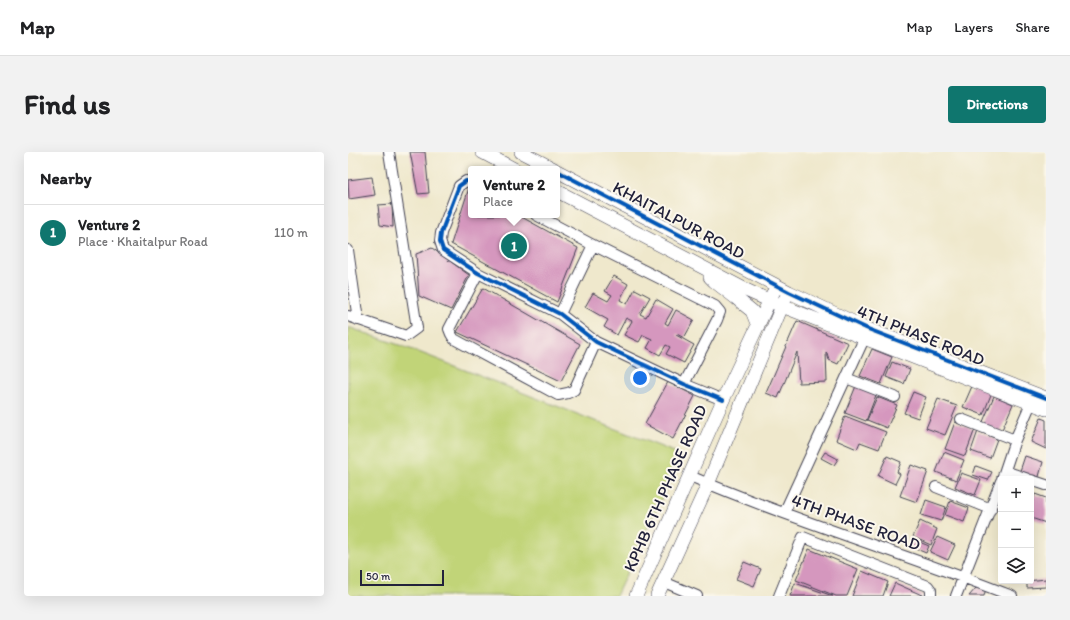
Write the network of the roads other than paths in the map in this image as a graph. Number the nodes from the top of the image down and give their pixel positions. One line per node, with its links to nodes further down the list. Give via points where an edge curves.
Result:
1 (389, 152): 19 (street, via 418,328 406,336)
2 (482, 152): 4 (street)
3 (521, 152): 5 (street)
4 (508, 166)
5 (548, 166)
6 (560, 173): 14 (street, KHAITALPUR ROAD)
7 (468, 181): 13 (street, via 458,186 440,241 443,250)
8 (560, 193): 12 (street, KHAITALPUR ROAD)
9 (542, 218): 10 (street)
10 (593, 245): 18 (street); 24 (street, via 715,306 720,312)
11 (348, 250): 19 (street)
12 (702, 267): 16 (street, KHAITALPUR ROAD); 20 (street, via 714,281 752,311)
13 (478, 273): 18 (street); 22 (street, via 449,329 454,339 558,395 574,390)
14 (777, 286): 15 (street, KHAITALPUR ROAD); 16 (street, KPHB 6TH PHASE ROAD)
15 (789, 292): 17 (street); 26 (street, 4TH PHASE ROAD, via 868,329)
16 (770, 301): 17 (street, KHAITALPUR ROAD); 20 (street, KPHB 6TH PHASE ROAD)
17 (782, 306): 21 (street, 4TH PHASE ROAD); 35 (street)
18 (560, 314): 22 (street)
19 (353, 318)
20 (758, 326): 27 (street, KPHB 6TH PHASE ROAD)
21 (864, 339): 23 (street); 28 (street, 4TH PHASE ROAD)
22 (596, 342): 24 (street)
23 (846, 378): 25 (street); 40 (street)
24 (684, 384): 27 (street)
25 (896, 397)
26 (1046, 398)
27 (723, 400): 32 (street, KPHB 6TH PHASE ROAD)
28 (1030, 403): 29 (street, 4TH PHASE ROAD); 31 (street)
29 (1046, 409)
30 (961, 420): 31 (street)
31 (1015, 440): 33 (street)
32 (690, 476): 35 (street, 4TH PHASE ROAD); 43 (street, KPHB 6TH PHASE ROAD)
33 (1002, 476)
34 (1034, 481): 36 (street)
35 (708, 484): 40 (street, 4TH PHASE ROAD); 42 (street)
36 (1046, 485)
37 (936, 486): 39 (street)
38 (998, 489): 39 (street)
39 (991, 509): 41 (street)
40 (784, 513): 41 (street, 4TH PHASE ROAD)
41 (964, 578): 48 (street); 49 (street, 4TH PHASE ROAD)
42 (664, 582): 44 (street); 45 (street)
43 (636, 596)
44 (657, 596)
45 (696, 596)
46 (779, 596): 47 (street, via 803,537 928,586)
47 (931, 596)
48 (956, 596)
49 (1012, 596)

